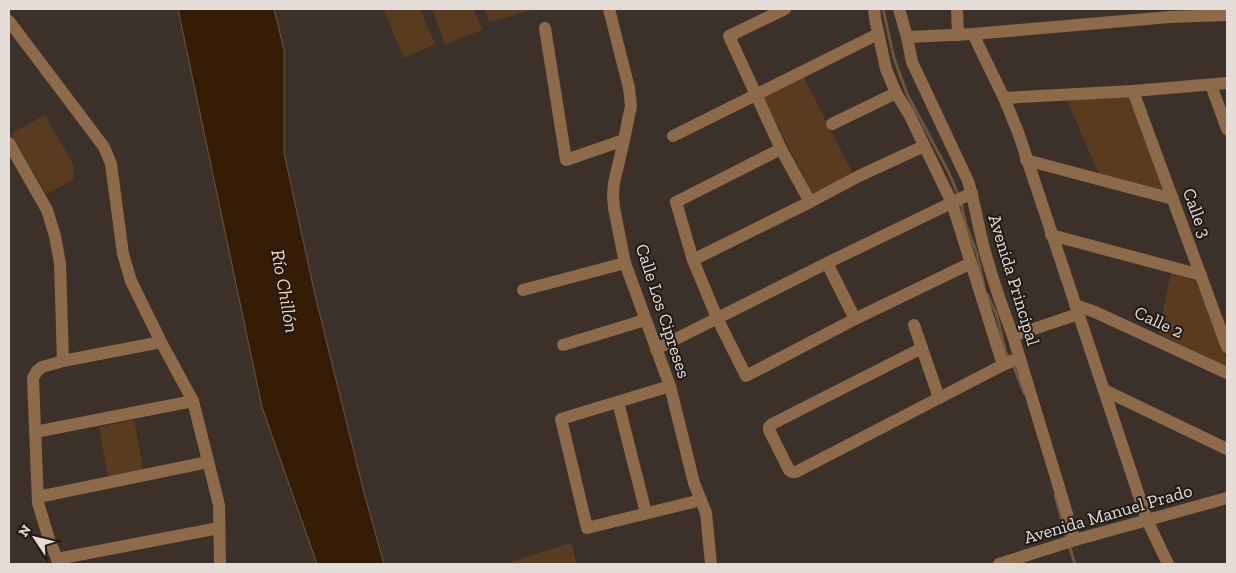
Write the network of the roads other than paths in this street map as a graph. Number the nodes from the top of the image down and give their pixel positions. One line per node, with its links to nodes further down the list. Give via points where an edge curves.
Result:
1 (609, 9): 23 (street, Calle Los Cipreses, via 629,88 631,106)
2 (785, 9): 18 (street, via 729,36)
3 (874, 9): 10 (street, Avenida Principal)
4 (898, 9): 13 (street, Avenida Principal)
5 (957, 9): 12 (street)
6 (1169, 13): 7 (street); 11 (street)
7 (1227, 15)
8 (9, 20): 44 (street, via 104,147 111,164 123,254 131,281)
9 (545, 28): 23 (street, via 566,160)
10 (878, 34): 17 (street, Avenida Principal, via 886,69); 18 (street)
11 (973, 34): 12 (street); 19 (street)
12 (958, 35): 13 (street)
13 (907, 36): 28 (street, Avenida Principal, via 912,62 964,170)
14 (1227, 83): 15 (street)
15 (1211, 85): 16 (street); 21 (street)
16 (1133, 90): 19 (street); 29 (street, Calle 3)
17 (896, 93): 20 (street); 25 (street, Avenida Principal)
18 (755, 95): 22 (street); 26 (street)
19 (1004, 98): 27 (street)
20 (832, 124)
21 (1227, 129)
22 (673, 136)
23 (624, 140): 33 (street, Calle Los Cipreses, via 614,183 614,208)
24 (9, 143): 50 (street, via 47,210 55,236 60,264)
25 (924, 146): 28 (street, Avenida Principal); 30 (street)
26 (781, 149): 30 (street); 32 (street, via 676,202)
27 (1026, 160): 29 (street); 31 (street)
28 (961, 198): 34 (street); 35 (street, Avenida Principal); 43 (street, Avenida Principal, via 974,208)
29 (1173, 199): 36 (street, Calle 3)
30 (810, 202): 32 (street)
31 (1051, 235): 36 (street); 38 (street)
32 (693, 260): 39 (street)
33 (625, 263): 37 (street); 41 (street, Calle Los Cipreses)
34 (827, 263): 39 (street); 40 (street)
35 (971, 263): 40 (street); 51 (street, Avenida Principal)
36 (1201, 275): 46 (street, Calle 3)
37 (523, 290)
38 (1077, 310): 43 (street); 52 (street, Calle 2, via 1096,312); 54 (street)
39 (717, 318): 40 (street, via 746,376); 48 (street)
40 (855, 319)
41 (645, 320): 45 (street); 48 (street, Calle Los Cipreses)
42 (914, 325): 47 (street)
43 (1013, 336): 49 (street, Avenida Principal)
44 (161, 342): 50 (street); 56 (street)
45 (563, 345)
46 (1227, 347)
47 (922, 348): 55 (street); 55 (street, via 772,424 769,430 789,470 796,472)
48 (656, 349): 53 (street, Calle Los Cipreses)
49 (1019, 358): 51 (street); 67 (street, Avenida Principal)
50 (63, 361): 58 (street, via 42,367 33,378)
51 (1003, 365): 55 (street)
52 (1227, 372)
53 (670, 386): 57 (street); 63 (street, Calle Los Cipreses)
54 (1104, 390): 59 (street); 65 (street)
55 (939, 398)
56 (193, 401): 58 (street); 60 (street)
57 (618, 402): 64 (street); 64 (street, via 561,420 587,528)
58 (35, 432): 61 (street)
59 (1227, 449)
60 (208, 462): 61 (street); 66 (street, via 219,504)
61 (38, 497): 68 (street)
62 (1227, 498): 65 (street, Avenida Manuel Prado)
63 (701, 500): 64 (street); 70 (street, Calle Los Cipreses, via 706,513)
64 (646, 514)
65 (1147, 520): 67 (street, Avenida Manuel Prado); 72 (street)
66 (219, 528): 68 (street); 69 (street)
67 (1075, 540): 71 (street, Avenida Manuel Prado)
68 (58, 562)
69 (220, 564)
70 (711, 564)
71 (999, 564)
72 (1168, 564)

